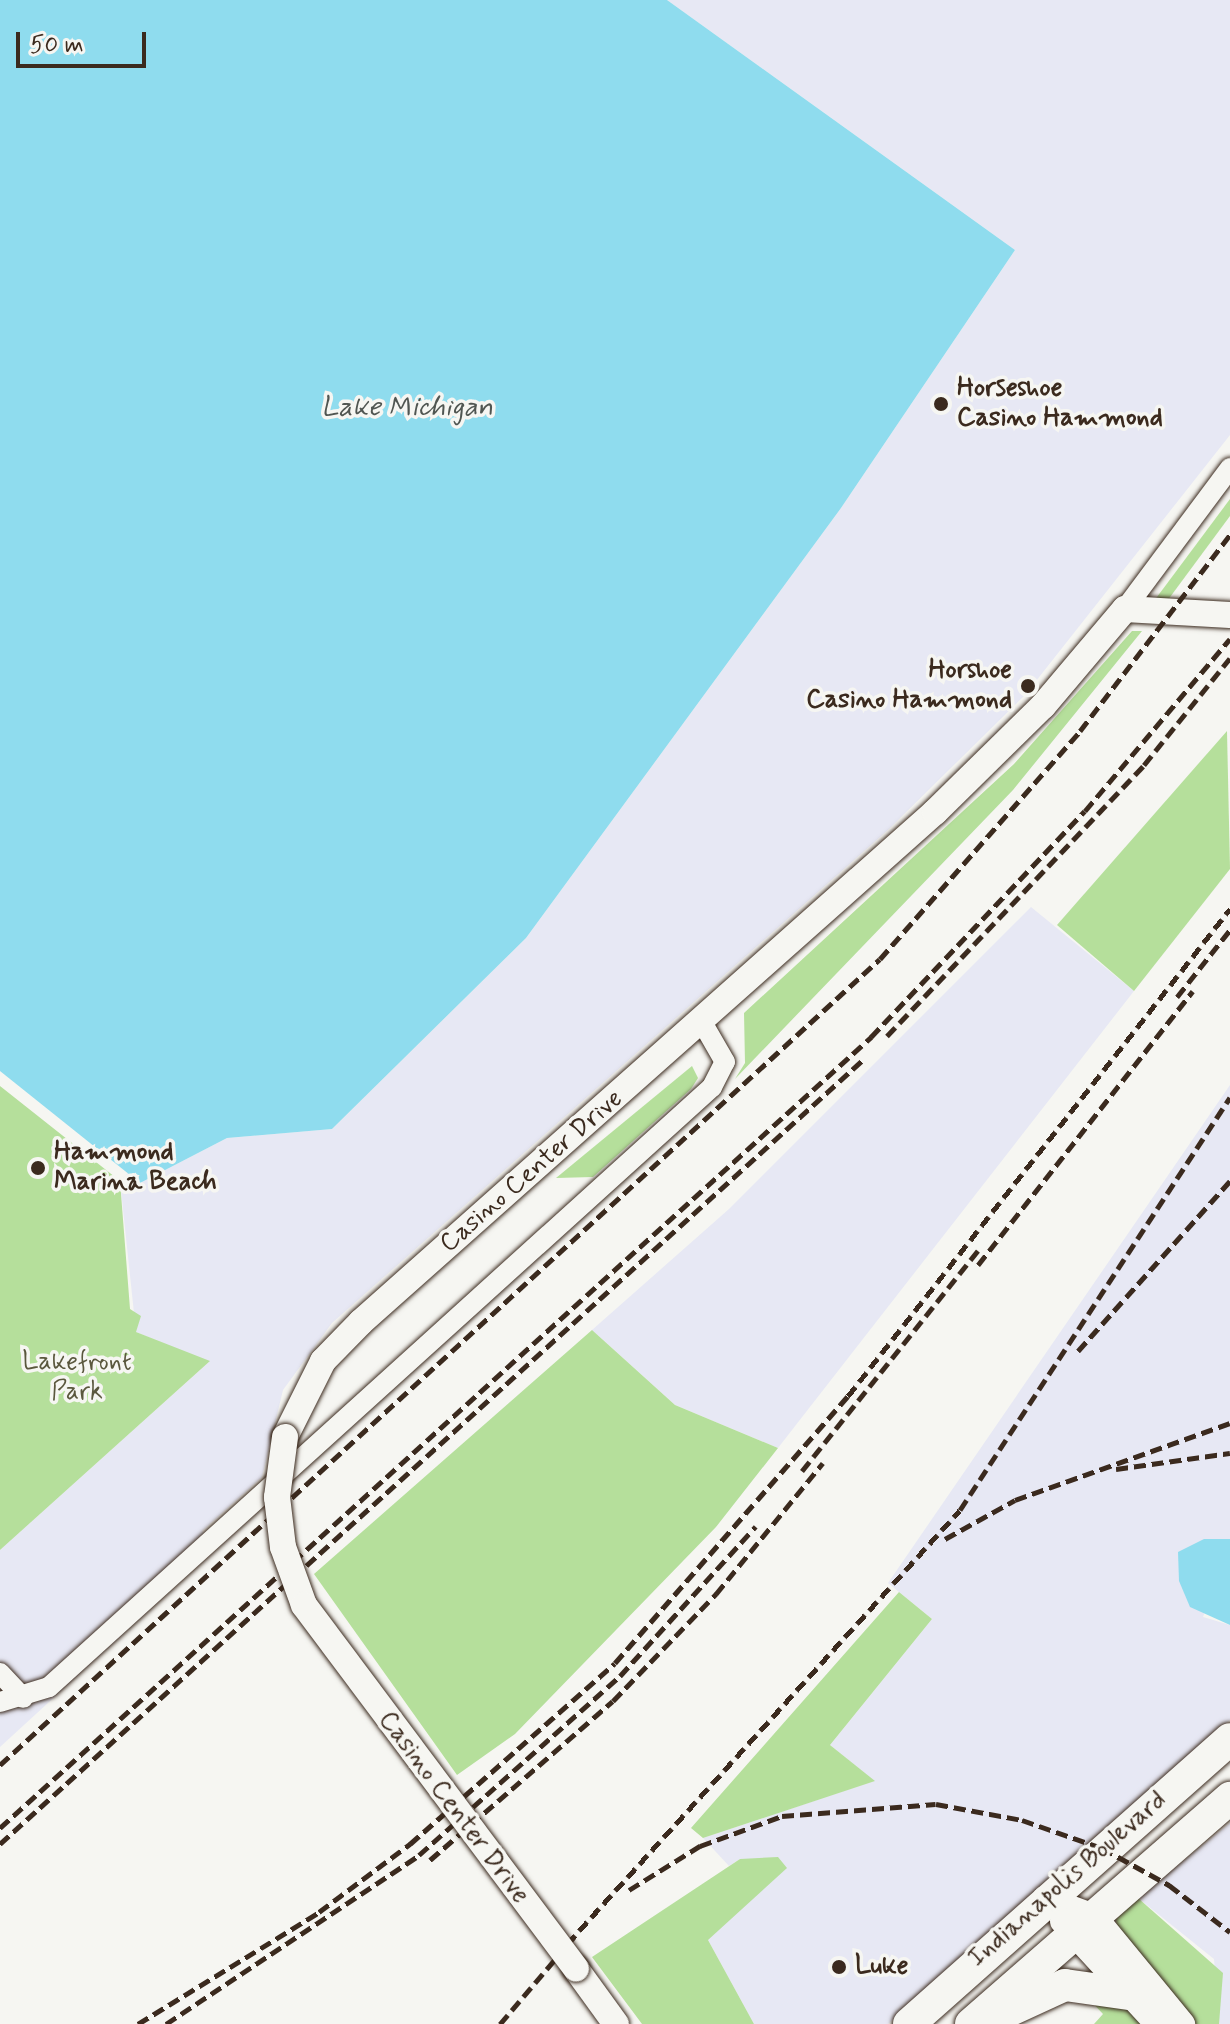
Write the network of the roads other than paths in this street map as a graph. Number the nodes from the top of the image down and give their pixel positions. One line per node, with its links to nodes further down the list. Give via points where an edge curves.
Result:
1 (1230, 468): 2 (street, Casino Center Drive)
2 (1125, 609): 3 (street); 4 (street, Casino Center Drive, via 1043,706 935,812)
3 (1230, 615)
4 (702, 1022): 6 (street, via 725,1062 712,1087 49,1687); 13 (street, Casino Center Drive, bridge, via 323,1361 285,1437 277,1497 283,1547 304,1605)
5 (0, 1673): 6 (street)
6 (23, 1698): 7 (street)
7 (0, 1702)
8 (1230, 1739): 10 (main road, Indianapolis Boulevard)
9 (1230, 1798): 11 (main road, Indianapolis Boulevard)
10 (1045, 1899): 11 (street); 14 (main road, Indianapolis Boulevard)
11 (1084, 1926): 12 (street); 15 (main road, Indianapolis Boulevard); 18 (street)
12 (1128, 1994): 16 (main road, via 1065,1985); 17 (street)
13 (616, 2024)
14 (909, 2024)
15 (971, 2024)
16 (983, 2024)
17 (1158, 2024)
18 (1182, 2024)

